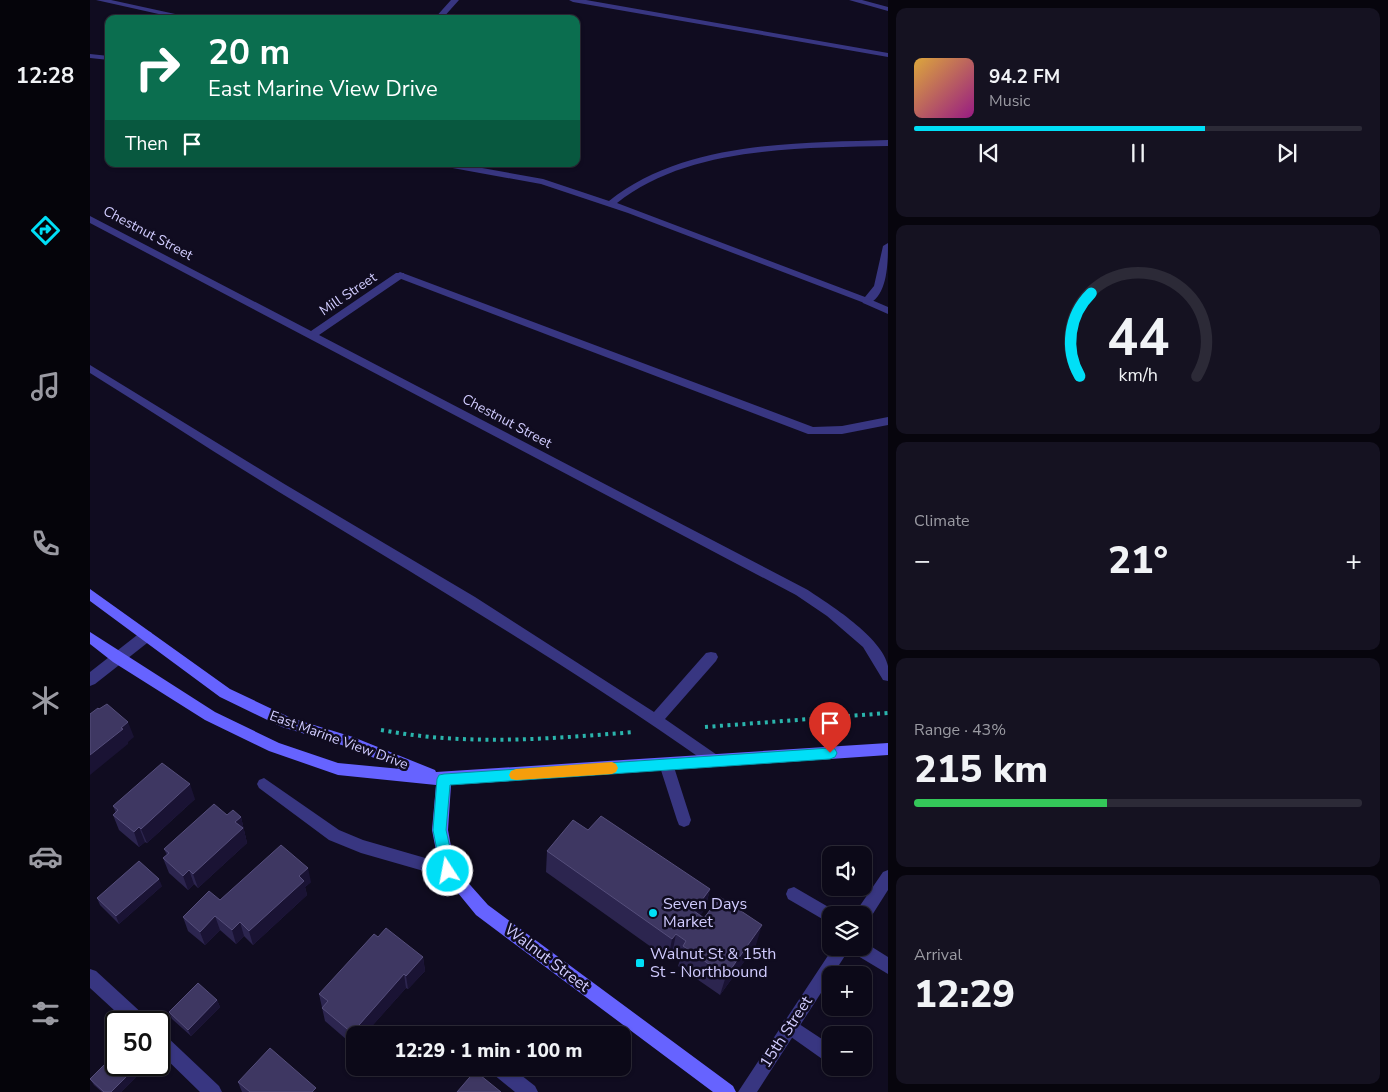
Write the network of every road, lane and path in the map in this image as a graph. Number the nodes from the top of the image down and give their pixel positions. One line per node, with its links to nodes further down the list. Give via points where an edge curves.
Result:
1 (100, 0): 6 (street)
2 (455, 0): 7 (street)
3 (574, 0): 8 (street)
4 (853, 0): 5 (street)
5 (888, 9)
6 (174, 15)
7 (442, 15)
8 (888, 55)
9 (90, 56): 10 (street)
10 (105, 58)
11 (888, 145): 13 (street, via 778,147 714,158 636,185)
12 (463, 167): 13 (street, via 543,182)
13 (610, 204): 16 (street)
14 (90, 219): 18 (street, Chestnut Street)
15 (888, 246): 16 (street, via 879,286)
16 (867, 301): 17 (street)
17 (888, 311)
18 (312, 335): 20 (street, Mill Street, via 400,275 812,431 842,430); 26 (street, Chestnut Street, via 801,592 832,612 868,643)
19 (90, 368): 29 (street, via 470,600)
20 (888, 421)
21 (90, 594): 22 (main road, East Marine View Drive)
22 (146, 636): 25 (street); 35 (main road, East Marine View Drive, via 225,693 287,723 348,741)
23 (90, 637): 25 (main road, East Marine View Drive)
24 (711, 657): 29 (street)
25 (118, 658): 27 (street); 35 (main road, East Marine View Drive, via 210,716 274,747 338,769)
26 (888, 676)
27 (90, 680)
28 (888, 713): 31 (path)
29 (656, 720): 31 (street)
30 (380, 729): 31 (path, via 445,739 498,742)
31 (671, 730): 33 (street)
32 (888, 749): 33 (main road, East Marine View Drive)
33 (715, 761): 34 (main road, East Marine View Drive)
34 (666, 764): 35 (main road, East Marine View Drive); 37 (street)
35 (444, 779): 38 (main road, via 440,830)
36 (264, 784): 38 (street, via 334,835)
37 (684, 820)
38 (448, 871): 54 (main road, Walnut Street, via 482,910)
39 (888, 877): 41 (street)
40 (794, 894): 42 (street)
41 (869, 906)
42 (822, 911)
43 (837, 956): 48 (street, 15th Street)
44 (872, 956): 45 (street)
45 (888, 966)
46 (90, 977): 47 (street)
47 (127, 1011)
48 (790, 1026): 49 (street); 55 (street, 15th Street)
49 (822, 1049)
50 (170, 1051): 52 (street)
51 (509, 1076): 53 (street)
52 (213, 1092)
53 (529, 1092)
54 (727, 1092)
55 (747, 1092)

